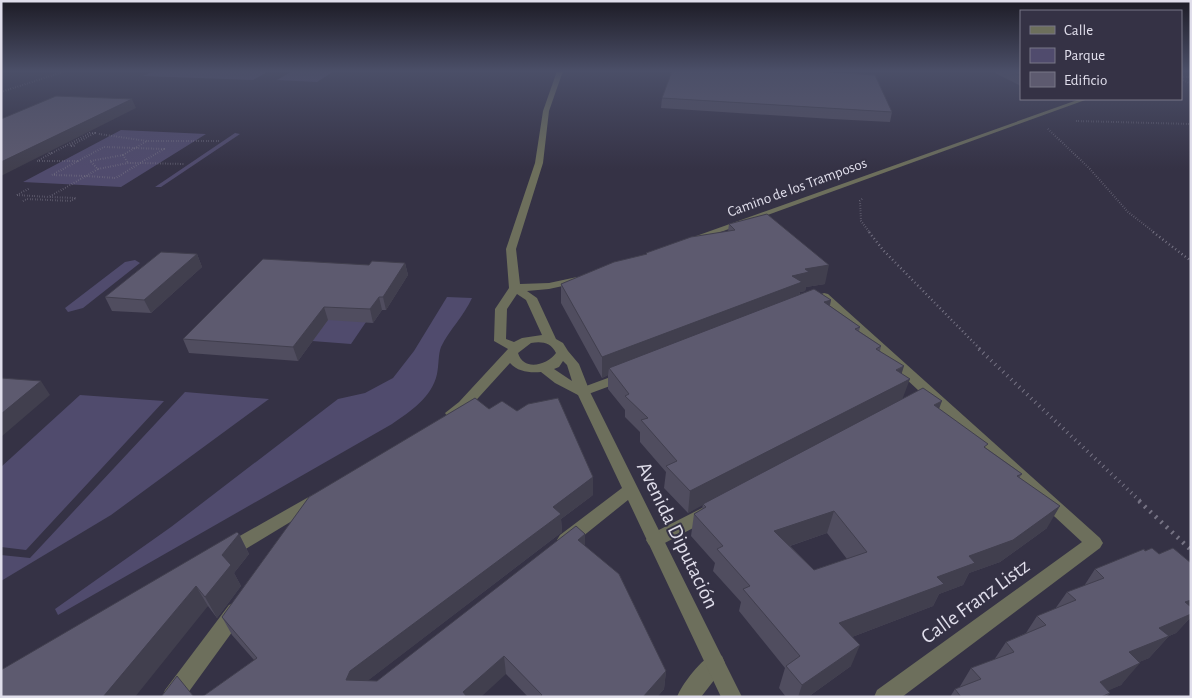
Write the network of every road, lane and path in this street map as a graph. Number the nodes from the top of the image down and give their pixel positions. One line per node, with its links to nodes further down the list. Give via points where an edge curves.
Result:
1 (549, 104): 30 (street, via 539,163 511,249)
2 (1072, 104): 27 (street, Camino de los Tramposos)
3 (1075, 121): 4 (path)
4 (1191, 124)
5 (1044, 125): 28 (path, via 1089,168 1128,212)
6 (99, 134): 7 (path)
7 (147, 141): 8 (path); 10 (path)
8 (219, 141)
9 (76, 146): 12 (path, via 70,146 95,133)
10 (135, 148): 13 (path); 14 (path, via 104,147); 17 (path, via 164,149)
11 (47, 153): 12 (path)
12 (52, 153): 14 (path, via 37,161)
13 (123, 154): 15 (path); 16 (path)
14 (78, 161): 15 (path); 20 (path, via 52,175)
15 (90, 161): 19 (path)
16 (128, 162): 17 (path); 19 (path)
17 (140, 163): 18 (path); 20 (path, via 116,178)
18 (184, 164)
19 (98, 169): 20 (path)
20 (86, 176): 24 (path)
21 (30, 188): 23 (path, via 16,196)
22 (866, 195): 46 (path, via 860,201 861,221 883,250 976,346)
23 (32, 197): 24 (path); 25 (path)
24 (49, 197): 25 (path, via 76,198 70,202)
25 (27, 199): 26 (path)
26 (23, 201)
27 (682, 243)
28 (1191, 260)
29 (583, 279): 30 (street)
30 (515, 288): 32 (street, via 531,298); 33 (street, via 501,309 500,341)
31 (806, 303): 38 (street, via 824,296)
32 (552, 341): 33 (street, via 529,340); 34 (street, via 560,346)
33 (514, 350): 35 (street, via 515,362 520,366); 40 (street, via 464,405)
34 (562, 353): 35 (street, via 558,361); 37 (street, Avenida Diputación, via 573,364)
35 (545, 368): 37 (street)
36 (637, 371): 37 (street)
37 (583, 392): 41 (street, Avenida Diputación)
38 (930, 393): 39 (street); 53 (street, Calle Franz Listz, via 1094,543)
39 (913, 402)
40 (441, 421)
41 (631, 489): 44 (street, Avenida Diputación); 45 (street)
42 (324, 494): 47 (street, via 283,528)
43 (716, 508): 44 (street)
44 (655, 540): 49 (street, Avenida Diputación)
45 (553, 550)
46 (1191, 550)
47 (215, 559)
48 (250, 593): 50 (street)
49 (715, 663): 51 (street); 52 (street, Avenida Diputación)
50 (172, 697)
51 (687, 697)
52 (732, 697)
53 (884, 697)

